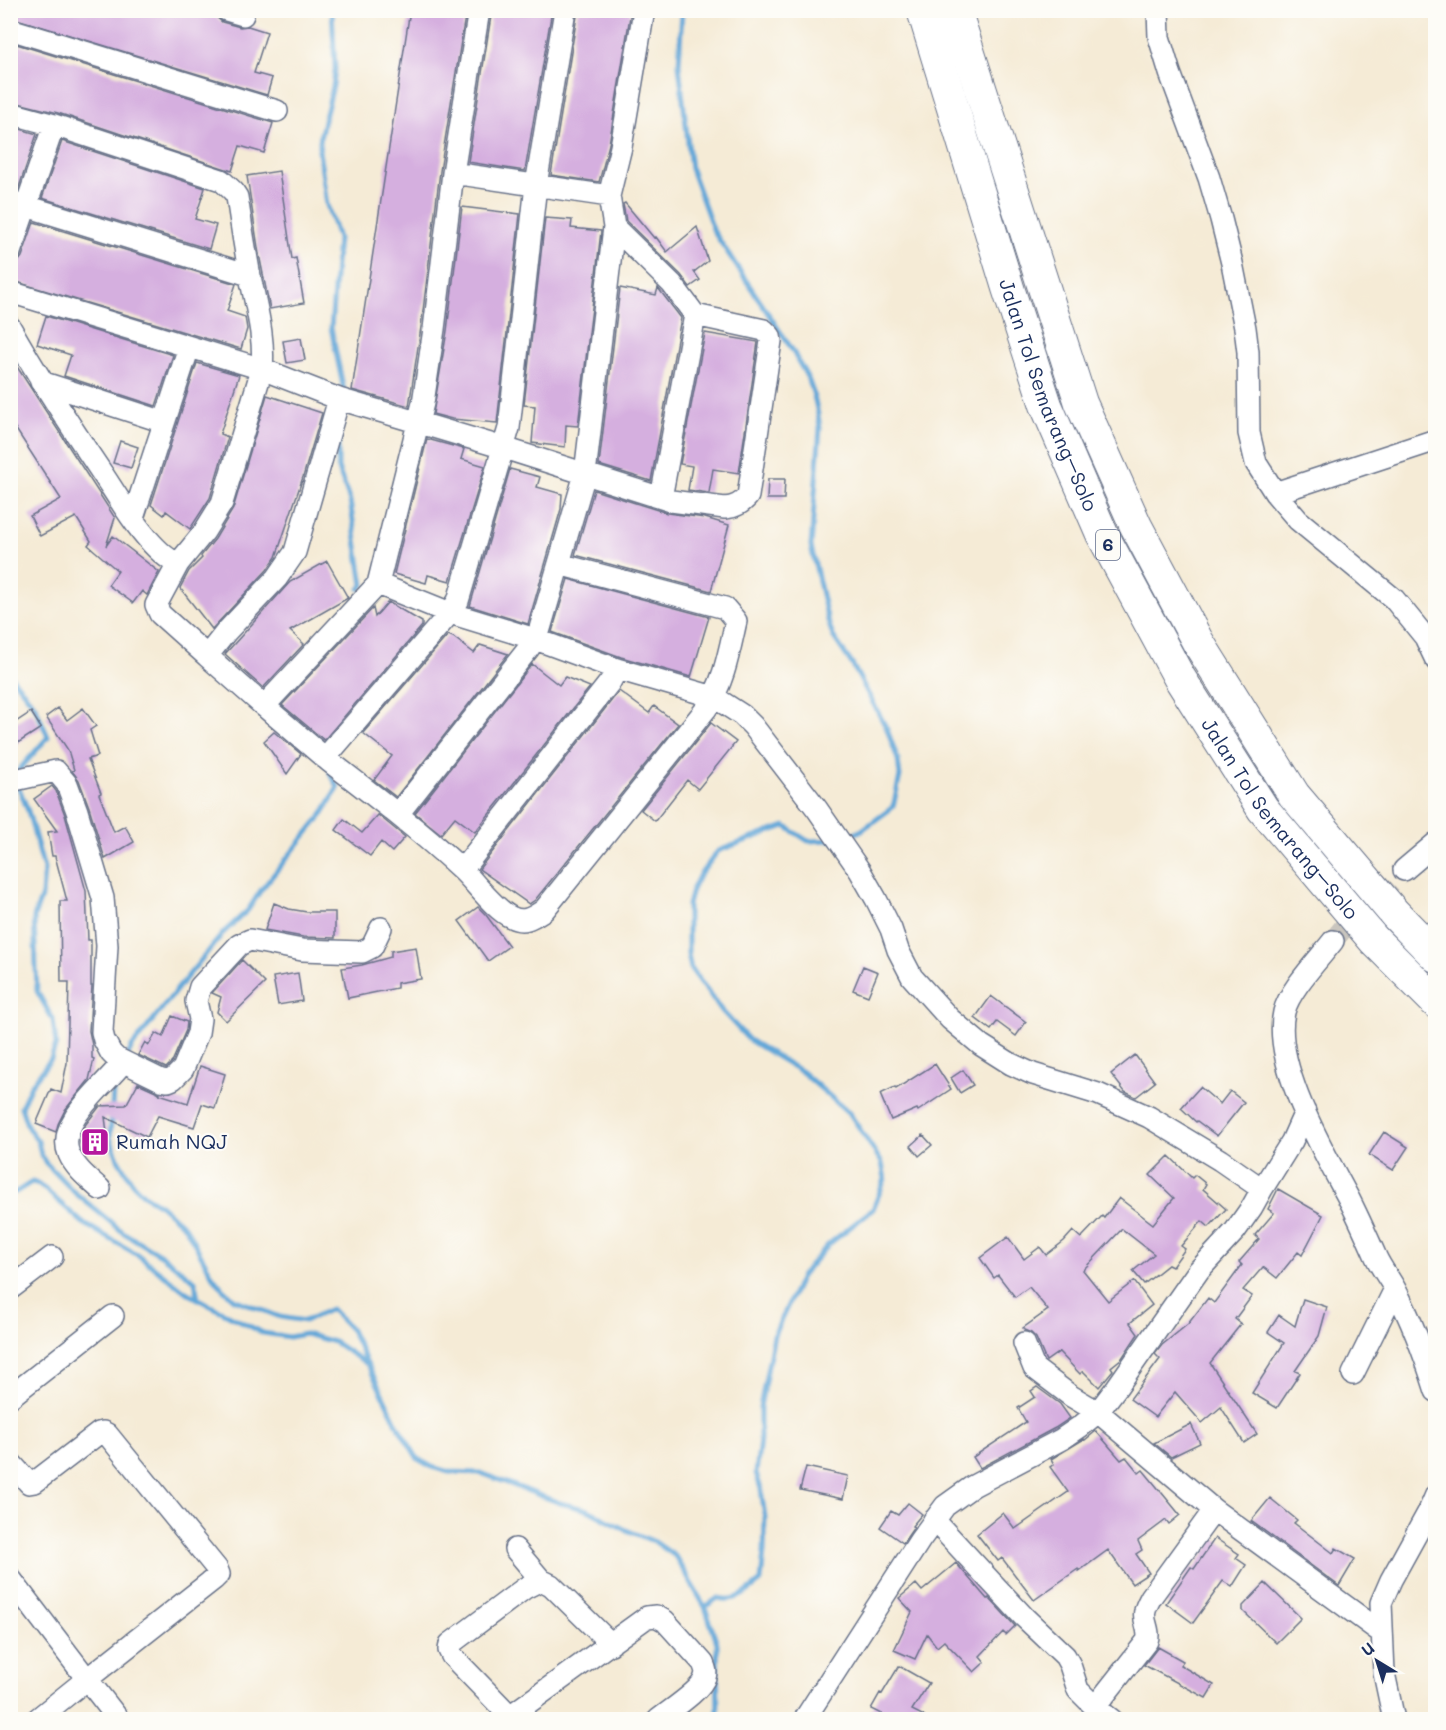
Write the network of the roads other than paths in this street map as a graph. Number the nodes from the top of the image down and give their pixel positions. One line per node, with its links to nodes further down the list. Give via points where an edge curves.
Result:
1 (479, 10): 11 (street)
2 (565, 10): 12 (street)
3 (644, 10): 13 (street)
4 (923, 10): 52 (highway, Jalan Tol Semarang–Solo / 6, via 1046,405 1102,534 1179,678 1263,809 1374,940)
5 (955, 10): 51 (highway, Jalan Tol Semarang–Solo / 6, via 1081,403 1136,526 1198,642 1294,795)
6 (1158, 10): 30 (street, via 1159,37 1206,168 1245,328 1250,442 1256,463)
7 (10, 29): 8 (street)
8 (277, 111)
9 (10, 113): 10 (street)
10 (54, 125): 14 (street); 17 (street, via 228,185 237,197)
11 (453, 173): 12 (street); 26 (street)
12 (536, 185): 13 (street); 28 (street)
13 (609, 196): 15 (street)
14 (19, 204): 16 (street); 17 (street)
15 (614, 227): 19 (street, via 672,284); 29 (street)
16 (10, 252)
17 (249, 275): 22 (street, via 264,352)
18 (10, 292): 21 (street)
19 (695, 315): 31 (street); 31 (street, via 765,330 770,336 748,496 734,507 724,508)
20 (10, 327): 23 (street)
21 (189, 347): 22 (street); 25 (street)
22 (262, 369): 24 (street); 33 (street, via 222,503)
23 (41, 382): 25 (street); 32 (street)
24 (339, 399): 26 (street); 38 (street, via 294,552 278,578)
25 (164, 422): 32 (street)
26 (419, 422): 28 (street); 35 (street)
27 (1436, 440): 30 (street)
28 (504, 448): 29 (street); 36 (street, via 458,601)
29 (585, 474): 31 (street); 34 (street)
30 (1275, 493): 39 (street, via 1298,520 1394,599 1425,637)
31 (661, 498)
32 (133, 518): 33 (street, via 154,546)
33 (178, 564): 38 (street, via 156,605 173,627)
34 (559, 564): 37 (street); 41 (street, via 725,608 736,621)
35 (378, 584): 36 (street); 42 (street)
36 (450, 613): 37 (street); 43 (street)
37 (535, 639): 40 (street); 45 (street)
38 (207, 656): 42 (street)
39 (1436, 660)
40 (618, 669): 41 (street); 47 (street)
41 (714, 697): 47 (street, via 544,910 533,918 523,921 508,916); 56 (street, via 753,726 838,839 876,899 912,977 966,1034 1026,1071 1098,1094 1149,1117)
42 (264, 706): 43 (street)
43 (325, 758): 45 (street)
44 (15, 780): 53 (street, via 56,771 67,784 103,898 107,946 102,1032 111,1053)
45 (398, 814): 47 (street)
46 (1436, 843): 48 (street)
47 (462, 870)
48 (1404, 870)
49 (381, 928): 53 (street, via 372,947 362,952 302,950 244,942 200,987 196,1001 198,1033 178,1075 161,1080)
50 (1334, 941): 54 (street, via 1291,995 1284,1010 1283,1046)
51 (1436, 956)
52 (1436, 1002)
53 (125, 1064): 55 (street, via 82,1106 66,1142 73,1161)
54 (1305, 1112): 56 (street); 59 (street)
55 (100, 1189)
56 (1262, 1189): 65 (street, via 1235,1232 1199,1270)
57 (52, 1257): 58 (street)
58 (10, 1289)
59 (1395, 1289): 62 (street); 63 (street)
60 (113, 1316): 64 (street)
61 (1024, 1343): 65 (street, via 1034,1368)
62 (1353, 1374)
63 (1436, 1391)
64 (10, 1397)
65 (1098, 1412): 68 (street); 69 (street, via 1062,1439 957,1496)
66 (10, 1462): 75 (street, via 29,1483 35,1482 99,1433 107,1434 219,1574)
67 (1436, 1495): 73 (street, via 1381,1602)
68 (1214, 1510): 73 (street); 76 (street, via 1151,1597 1144,1611 1147,1641)
69 (934, 1520): 76 (street, via 1065,1656 1078,1690); 81 (street)
70 (515, 1549): 72 (street)
71 (10, 1578): 75 (street)
72 (541, 1580): 74 (street, via 551,1585); 77 (street, via 450,1644 452,1656)
73 (1382, 1633): 83 (street, via 1384,1673)
74 (611, 1644): 77 (street); 80 (street, via 647,1617 656,1616 703,1663 705,1680)
75 (87, 1679): 78 (street); 79 (street)
76 (1095, 1707): 82 (street)
77 (512, 1718)
78 (36, 1719)
79 (119, 1719)
80 (658, 1719)
81 (804, 1719)
82 (1112, 1719)
83 (1394, 1719)

